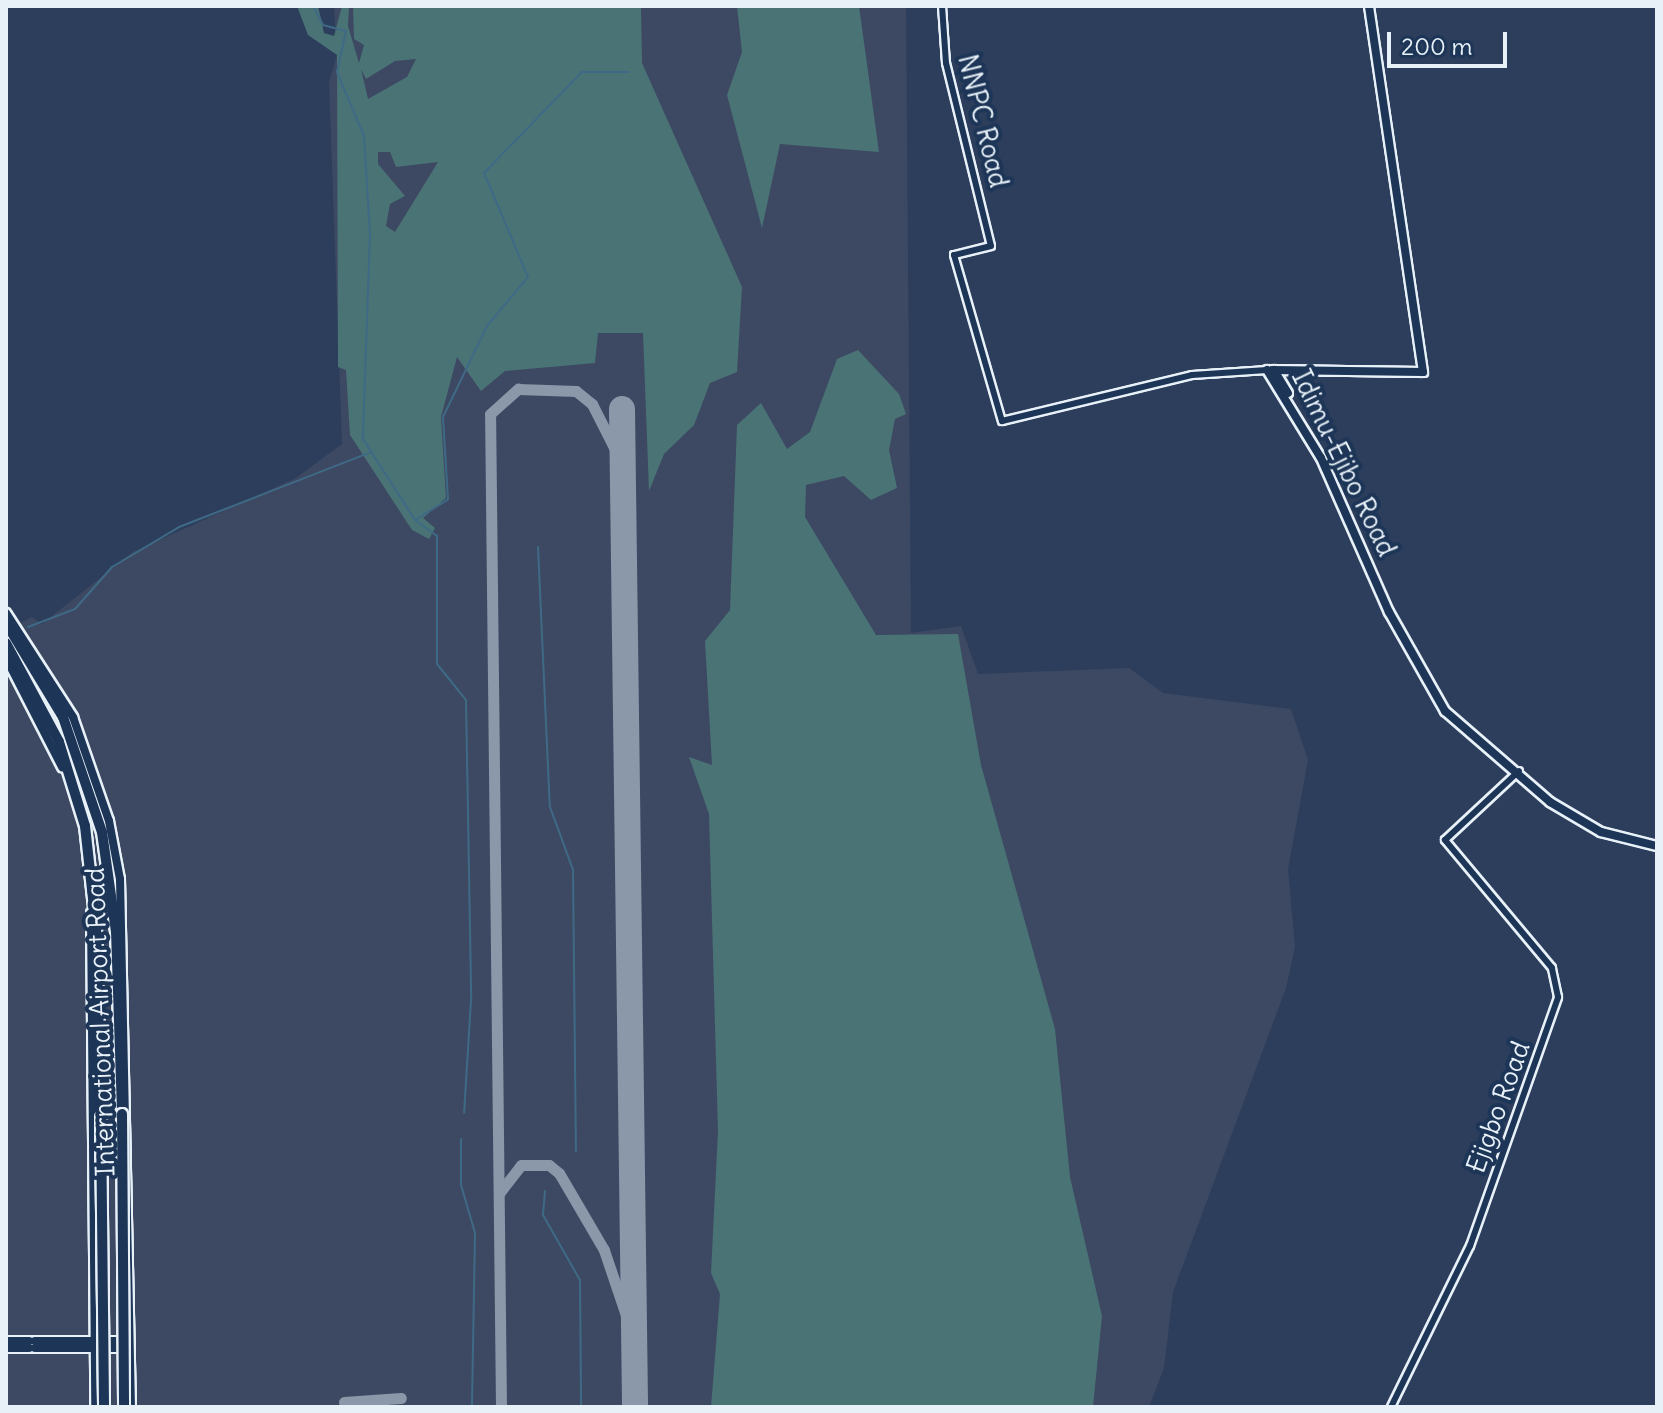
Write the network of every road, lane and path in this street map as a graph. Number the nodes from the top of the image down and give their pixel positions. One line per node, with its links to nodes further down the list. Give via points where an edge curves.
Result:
1 (942, 6): 3 (street, NNPC Road, via 946,63 991,246 954,255 1002,421 1192,375)
2 (1369, 6): 3 (main road, Idimu-Ejibo Road, via 1379,44 1423,372)
3 (1270, 370): 8 (main road, Idimu-Ejibo Road, via 1318,449 1435,687)
4 (6, 613): 11 (main road, International Airport Road, via 73,717 109,821 123,917)
5 (6, 623): 11 (highway, International Airport Road, via 63,717 97,812 116,931)
6 (6, 643): 10 (highway, International Airport Road, via 39,699 79,799 94,891)
7 (6, 658): 12 (main road, International Airport Road, via 48,734 79,824 91,914)
8 (1517, 772): 9 (main road, Idimu-Ejibo Road, via 1594,824); 22 (street, Ejigbo Road, via 1445,840 1552,968 1558,997 1470,1246)
9 (1657, 844)
10 (99, 1059): 12 (main road); 19 (highway, International Airport Road, bridge)
11 (124, 1071): 13 (main road, International Airport Road); 20 (highway, International Airport Road, bridge)
12 (93, 1077): 15 (main road, International Airport Road)
13 (132, 1340): 15 (main road); 15 (main road); 21 (main road, International Airport Road)
14 (6, 1341): 16 (main road)
15 (94, 1341): 16 (main road); 18 (main road, International Airport Road)
16 (32, 1344): 17 (main road)
17 (6, 1348)
18 (95, 1407)
19 (104, 1407)
20 (124, 1407)
21 (131, 1407)
22 (1391, 1407)

